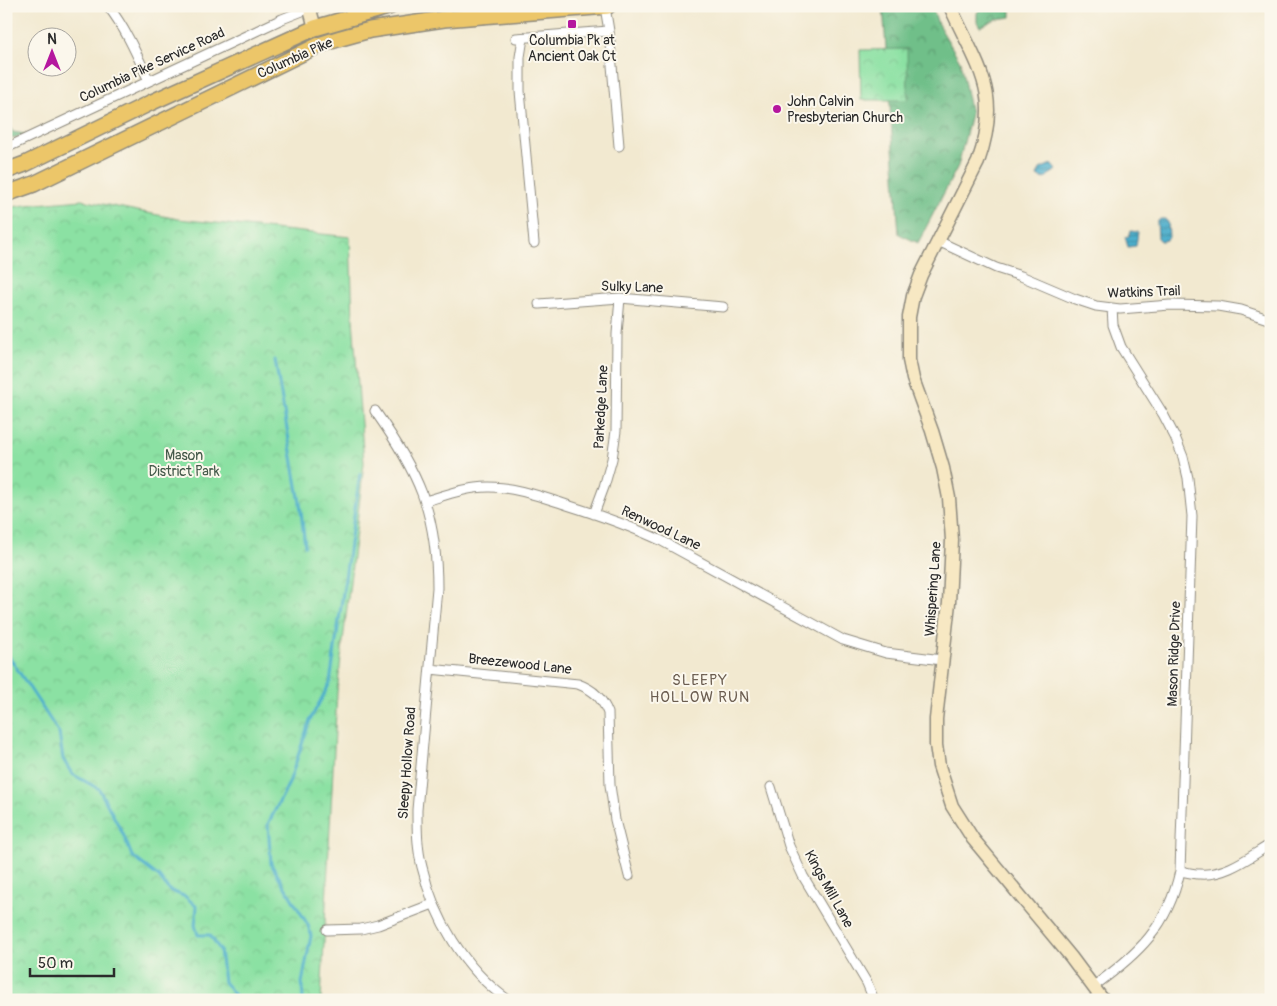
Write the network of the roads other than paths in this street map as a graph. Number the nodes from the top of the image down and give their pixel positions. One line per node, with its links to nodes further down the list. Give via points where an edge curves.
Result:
1 (108, 6): 9 (street, via 130,39)
2 (391, 6): 6 (main road, Columbia Pike)
3 (606, 6): 7 (street); 8 (main road, Columbia Pike, via 417,22 370,30)
4 (309, 7): 6 (street); 9 (street, Columbia Pike Service Road)
5 (953, 7): 14 (street, Whispering Lane, via 981,70 988,109 978,162)
6 (315, 28): 8 (main road); 12 (main road, Columbia Pike)
7 (609, 31): 10 (street); 15 (street, via 519,38 520,91)
8 (319, 45): 13 (main road, Columbia Pike, via 34,184)
9 (149, 81): 11 (street, Columbia Pike Service Road)
10 (619, 146)
11 (6, 148)
12 (6, 171)
13 (6, 194)
14 (938, 241): 19 (street, Watkins Trail, via 1075,299); 24 (street, Whispering Lane, via 913,296 908,338 913,379 943,468 950,508 952,572)
15 (534, 242)
16 (620, 298): 17 (street, Sulky Lane); 18 (street, Sulky Lane); 23 (street, Parkedge Lane, via 616,431 612,459)
17 (539, 304)
18 (723, 307)
19 (1112, 308): 20 (street, Watkins Trail, via 1194,304 1241,310); 28 (street, Mason Ridge Drive, via 1121,347 1175,437 1190,485 1192,516)
20 (1271, 320)
21 (374, 412): 22 (street, via 405,455)
22 (426, 501): 23 (street, Renwood Lane, via 470,489 507,488); 25 (street, Sleepy Hollow Road, via 437,560)
23 (594, 514): 24 (street, Renwood Lane, via 660,540 843,640 886,654)
24 (942, 660): 32 (street, Whispering Lane, via 936,745 952,806 973,839)
25 (430, 669): 29 (street, Breezewood Lane, via 578,684 597,694 608,713 610,785); 30 (street, Sleepy Hollow Road, via 417,810 421,866)
26 (771, 787): 34 (street, Kings Mill Lane, via 789,846 803,876)
27 (1271, 844): 28 (street, via 1228,869 1200,874)
28 (1180, 871): 32 (street, Mason Ridge Drive, via 1172,899 1154,932 1125,963)
29 (629, 876)
30 (434, 904): 31 (street, via 378,925); 33 (street, Sleepy Hollow Road, via 443,925 472,967)
31 (327, 930)
32 (1094, 986): 35 (street, Whispering Lane)
33 (508, 1000)
34 (874, 1000)
35 (1103, 1000)

